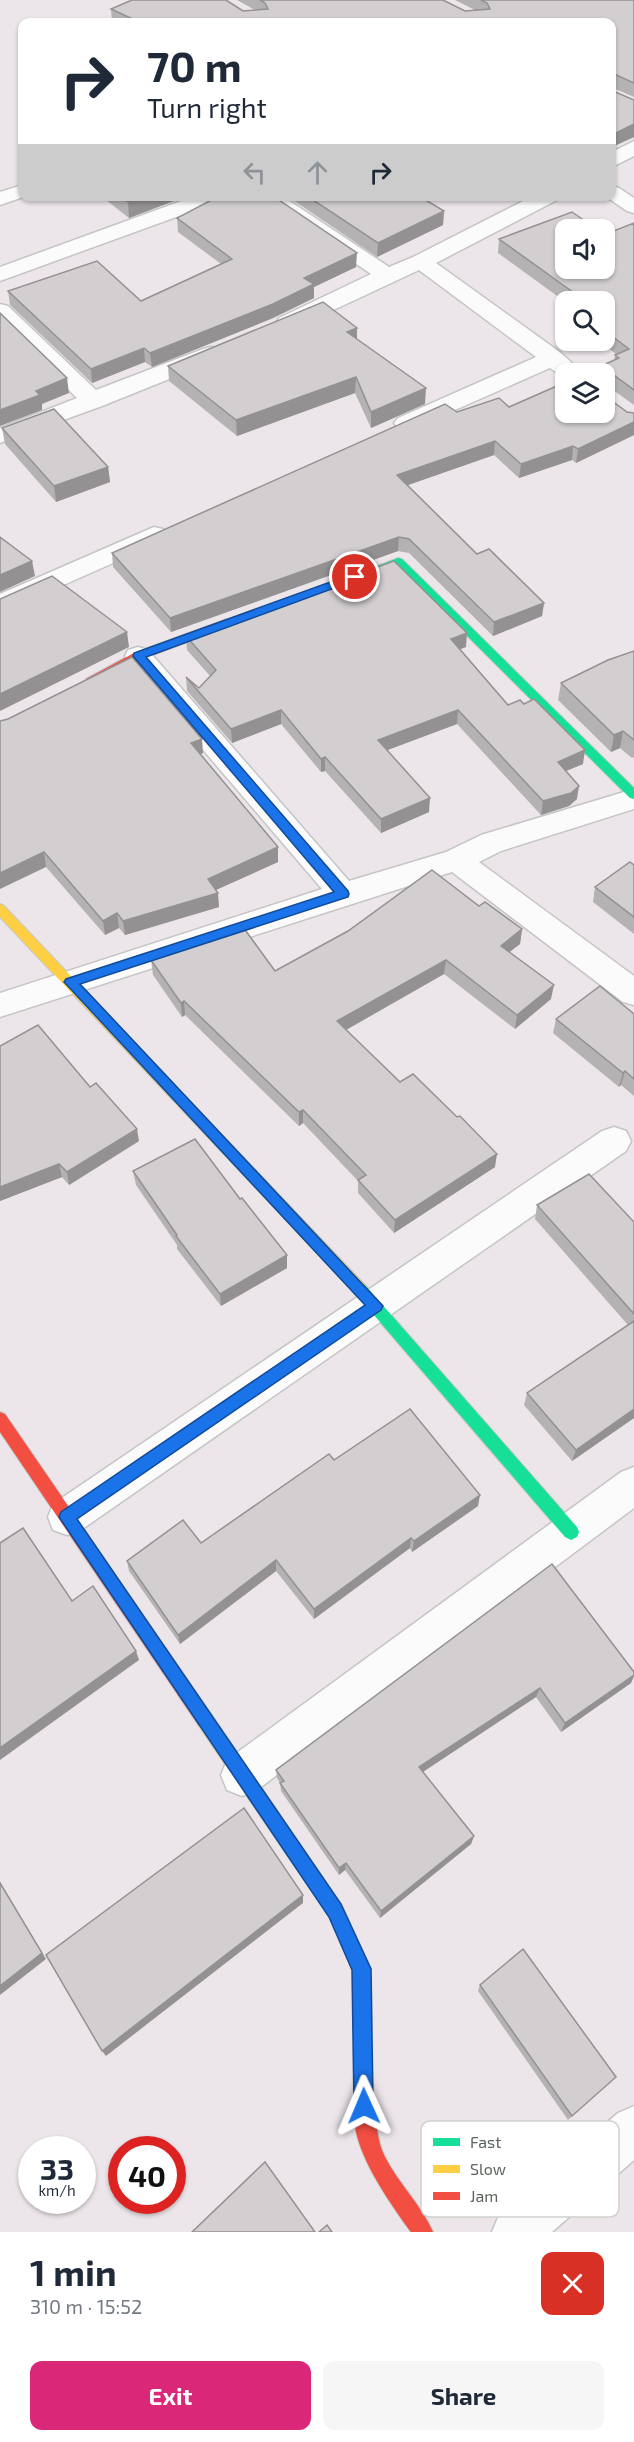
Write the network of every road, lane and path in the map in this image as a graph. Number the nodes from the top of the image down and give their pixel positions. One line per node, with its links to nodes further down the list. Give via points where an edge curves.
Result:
1 (634, 147): 2 (street)
2 (616, 158)
3 (18, 192): 5 (street)
4 (616, 195): 9 (street)
5 (0, 199)
6 (202, 201): 11 (street)
7 (275, 201): 12 (street)
8 (540, 201): 10 (street)
9 (634, 207)
10 (421, 262): 12 (street); 16 (street)
11 (0, 274)
12 (387, 275): 14 (street)
13 (0, 311): 18 (street)
14 (271, 329)
15 (227, 347): 18 (street)
16 (553, 358): 17 (street); 19 (street)
17 (559, 363)
18 (94, 401): 20 (street)
19 (390, 430)
20 (0, 436)
21 (173, 527): 23 (street)
22 (344, 581): 27 (street, via 398,561)
23 (0, 604)
24 (236, 620): 25 (street)
25 (138, 656): 26 (street); 29 (street)
26 (74, 688)
27 (634, 797): 28 (street, via 491,843)
28 (456, 860): 29 (street); 32 (street)
29 (343, 894): 31 (street)
30 (0, 909): 31 (street)
31 (70, 982): 33 (street); 35 (street)
32 (634, 993)
33 (0, 1005)
34 (614, 1141): 35 (street)
35 (376, 1306): 38 (street); 39 (street)
36 (0, 1419): 38 (street)
37 (634, 1485): 39 (street)
38 (67, 1517): 40 (street)
39 (571, 1532): 40 (street)
40 (242, 1775): 44 (street, via 335,1910 362,1969 364,2129 384,2177)
41 (634, 2129): 42 (street)
42 (619, 2142)
43 (533, 2217): 45 (street)
44 (423, 2232)
45 (516, 2232)

